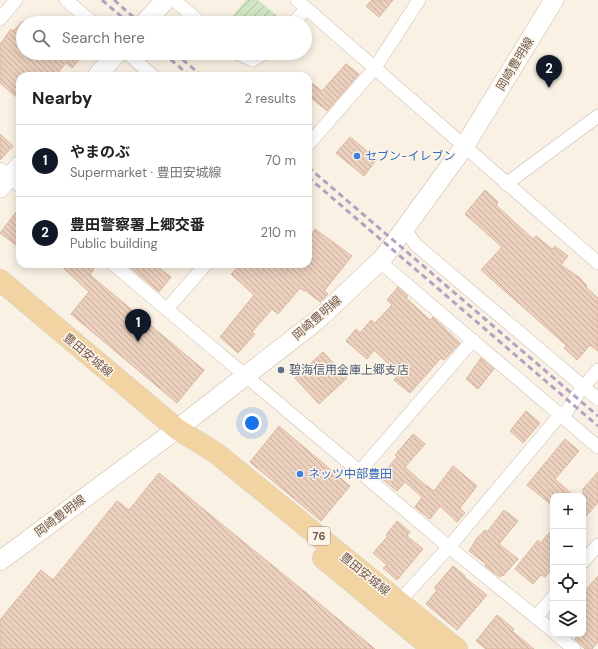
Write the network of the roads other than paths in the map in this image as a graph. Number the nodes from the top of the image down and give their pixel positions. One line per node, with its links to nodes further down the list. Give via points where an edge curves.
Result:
1 (16, 0): 11 (street)
2 (66, 0): 7 (street)
3 (419, 0): 14 (street)
4 (554, 0): 19 (main road, 岡崎豊明線)
5 (162, 2): 8 (main road); 9 (street)
6 (302, 4): 10 (street); 14 (street)
7 (85, 16)
8 (150, 16)
9 (188, 16)
10 (296, 16)
11 (0, 19)
12 (111, 60): 15 (main road)
13 (135, 60): 16 (street)
14 (374, 69): 18 (street); 19 (street)
15 (100, 72)
16 (148, 72)
17 (598, 116): 20 (street)
18 (312, 140)
19 (464, 147): 20 (street); 21 (main road, 岡崎豊明線)
20 (506, 184): 23 (street)
21 (405, 230): 22 (main road, 岡崎豊明線); 31 (street, via 416,245)
22 (380, 261): 28 (street); 30 (main road, 岡崎豊明線, via 315,322)
23 (598, 263)
24 (118, 268): 27 (street)
25 (203, 268): 27 (street)
26 (0, 280): 34 (main road, 豊田安城線 / 76)
27 (167, 310): 30 (street)
28 (473, 340): 33 (street); 36 (street)
29 (598, 370): 31 (street)
30 (246, 376): 34 (main road, 岡崎豊明線); 36 (street)
31 (583, 387): 32 (street); 33 (street, via 566,411)
32 (598, 399)
33 (560, 415): 35 (street); 38 (street)
34 (177, 429): 40 (main road, 岡崎豊明線); 42 (main road, 豊田安城線 / 76, via 204,459)
35 (598, 447)
36 (360, 471): 38 (street)
37 (598, 545): 39 (street)
38 (449, 547): 42 (street); 43 (street)
39 (586, 559)
40 (0, 561)
41 (550, 601): 43 (street)
42 (394, 607): 46 (main road, 豊田安城線 / 76); 47 (main road, 豊田安城線 / 76)
43 (536, 617): 44 (street)
44 (550, 629)
45 (560, 637): 48 (street)
46 (433, 649)
47 (457, 649)
48 (574, 649)

